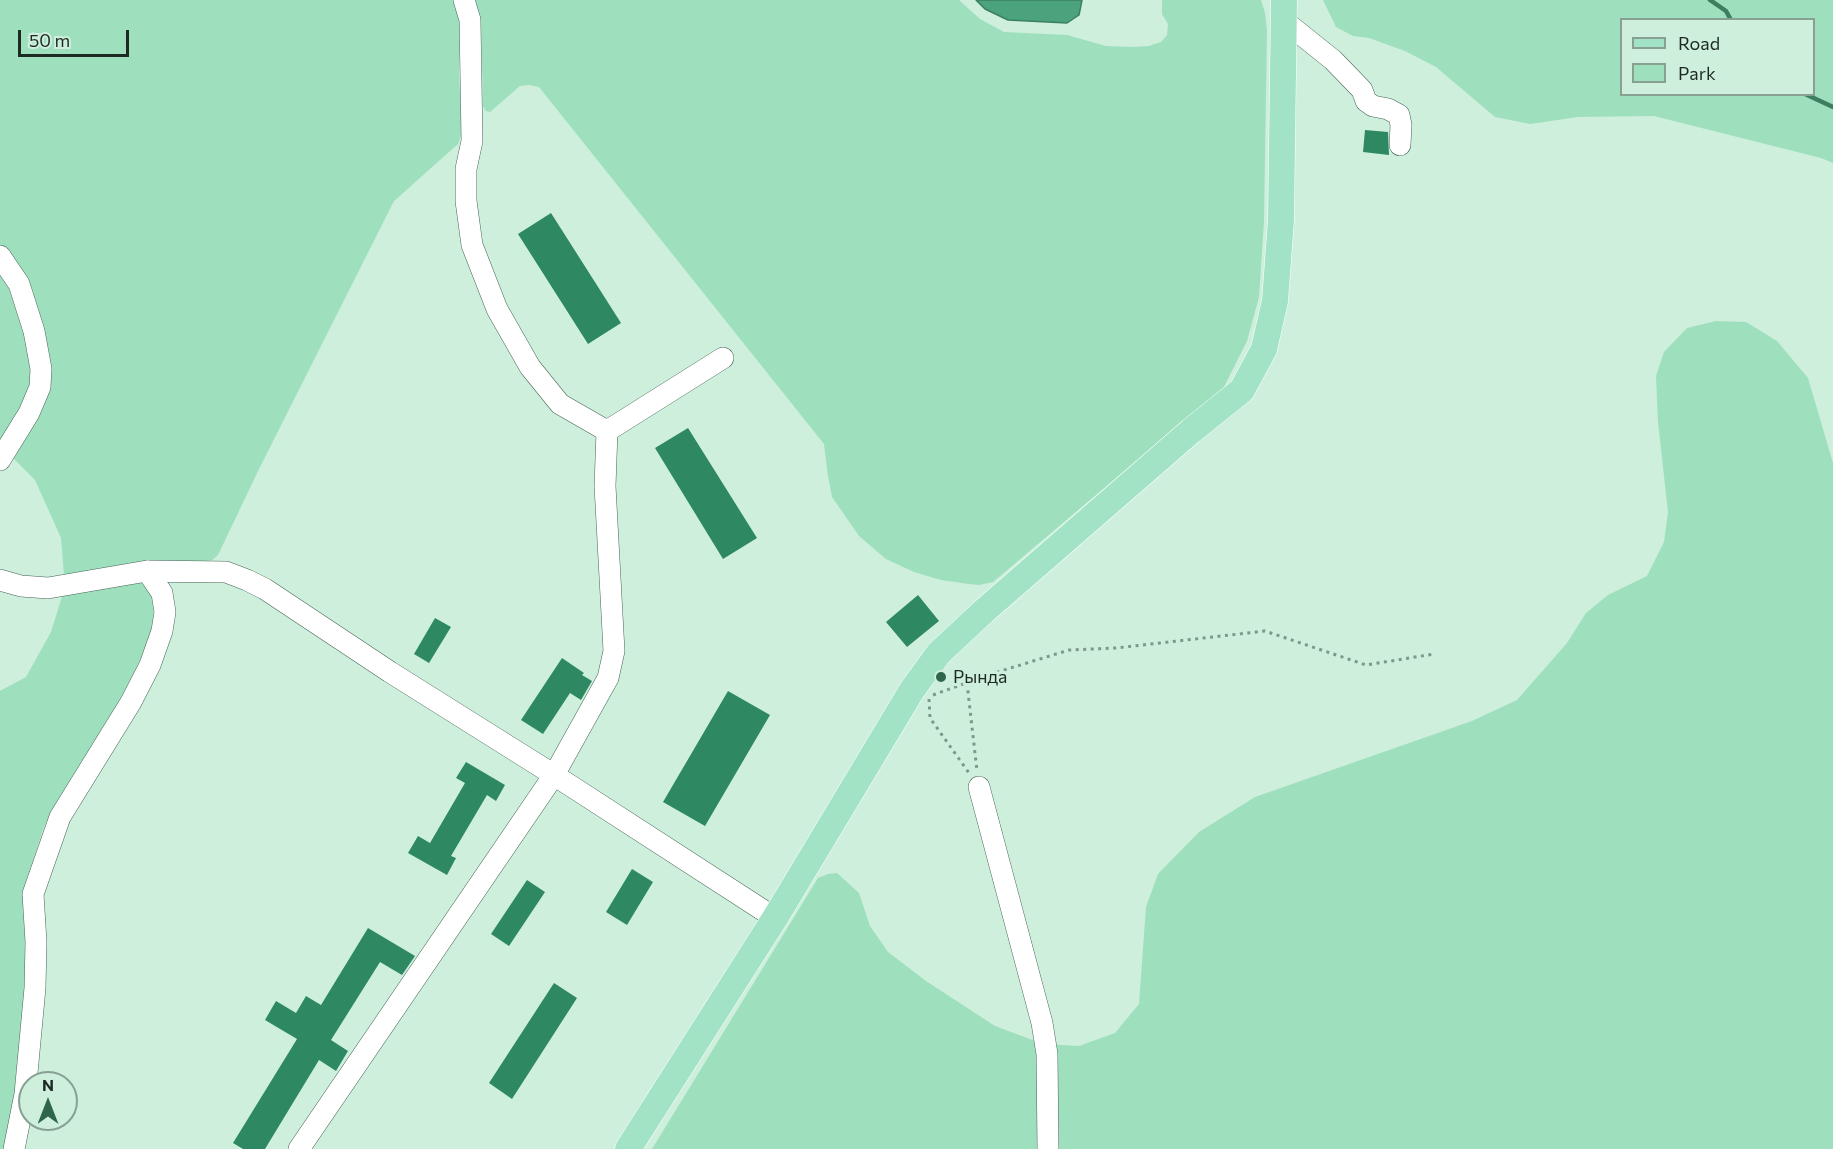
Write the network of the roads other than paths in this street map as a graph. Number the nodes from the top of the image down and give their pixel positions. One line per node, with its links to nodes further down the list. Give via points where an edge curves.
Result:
1 (464, 0): 6 (lane, via 470,20 472,141 466,169 466,201 472,245 497,309 530,367 560,404)
2 (1284, 10): 3 (lane, via 1362,90 1365,101 1399,115); 12 (main road, via 1281,220 1275,301 1264,349 1242,390 939,653 912,690)
3 (1400, 145)
4 (0, 256): 7 (lane, via 19,284 41,369 40,387 29,413)
5 (723, 358): 6 (lane)
6 (607, 432): 10 (lane, via 605,486 614,651 608,678)
7 (0, 460)
8 (147, 571): 9 (lane, via 48,588); 10 (lane, via 226,572 265,589); 13 (lane, via 162,593 165,612 150,665 60,818 33,894 35,988)
9 (0, 580)
10 (554, 775): 12 (lane); 14 (lane)
11 (979, 787): 16 (lane, via 1044,1034)
12 (776, 918): 15 (main road)
13 (14, 1149)
14 (299, 1149)
15 (628, 1149)
16 (1048, 1149)

